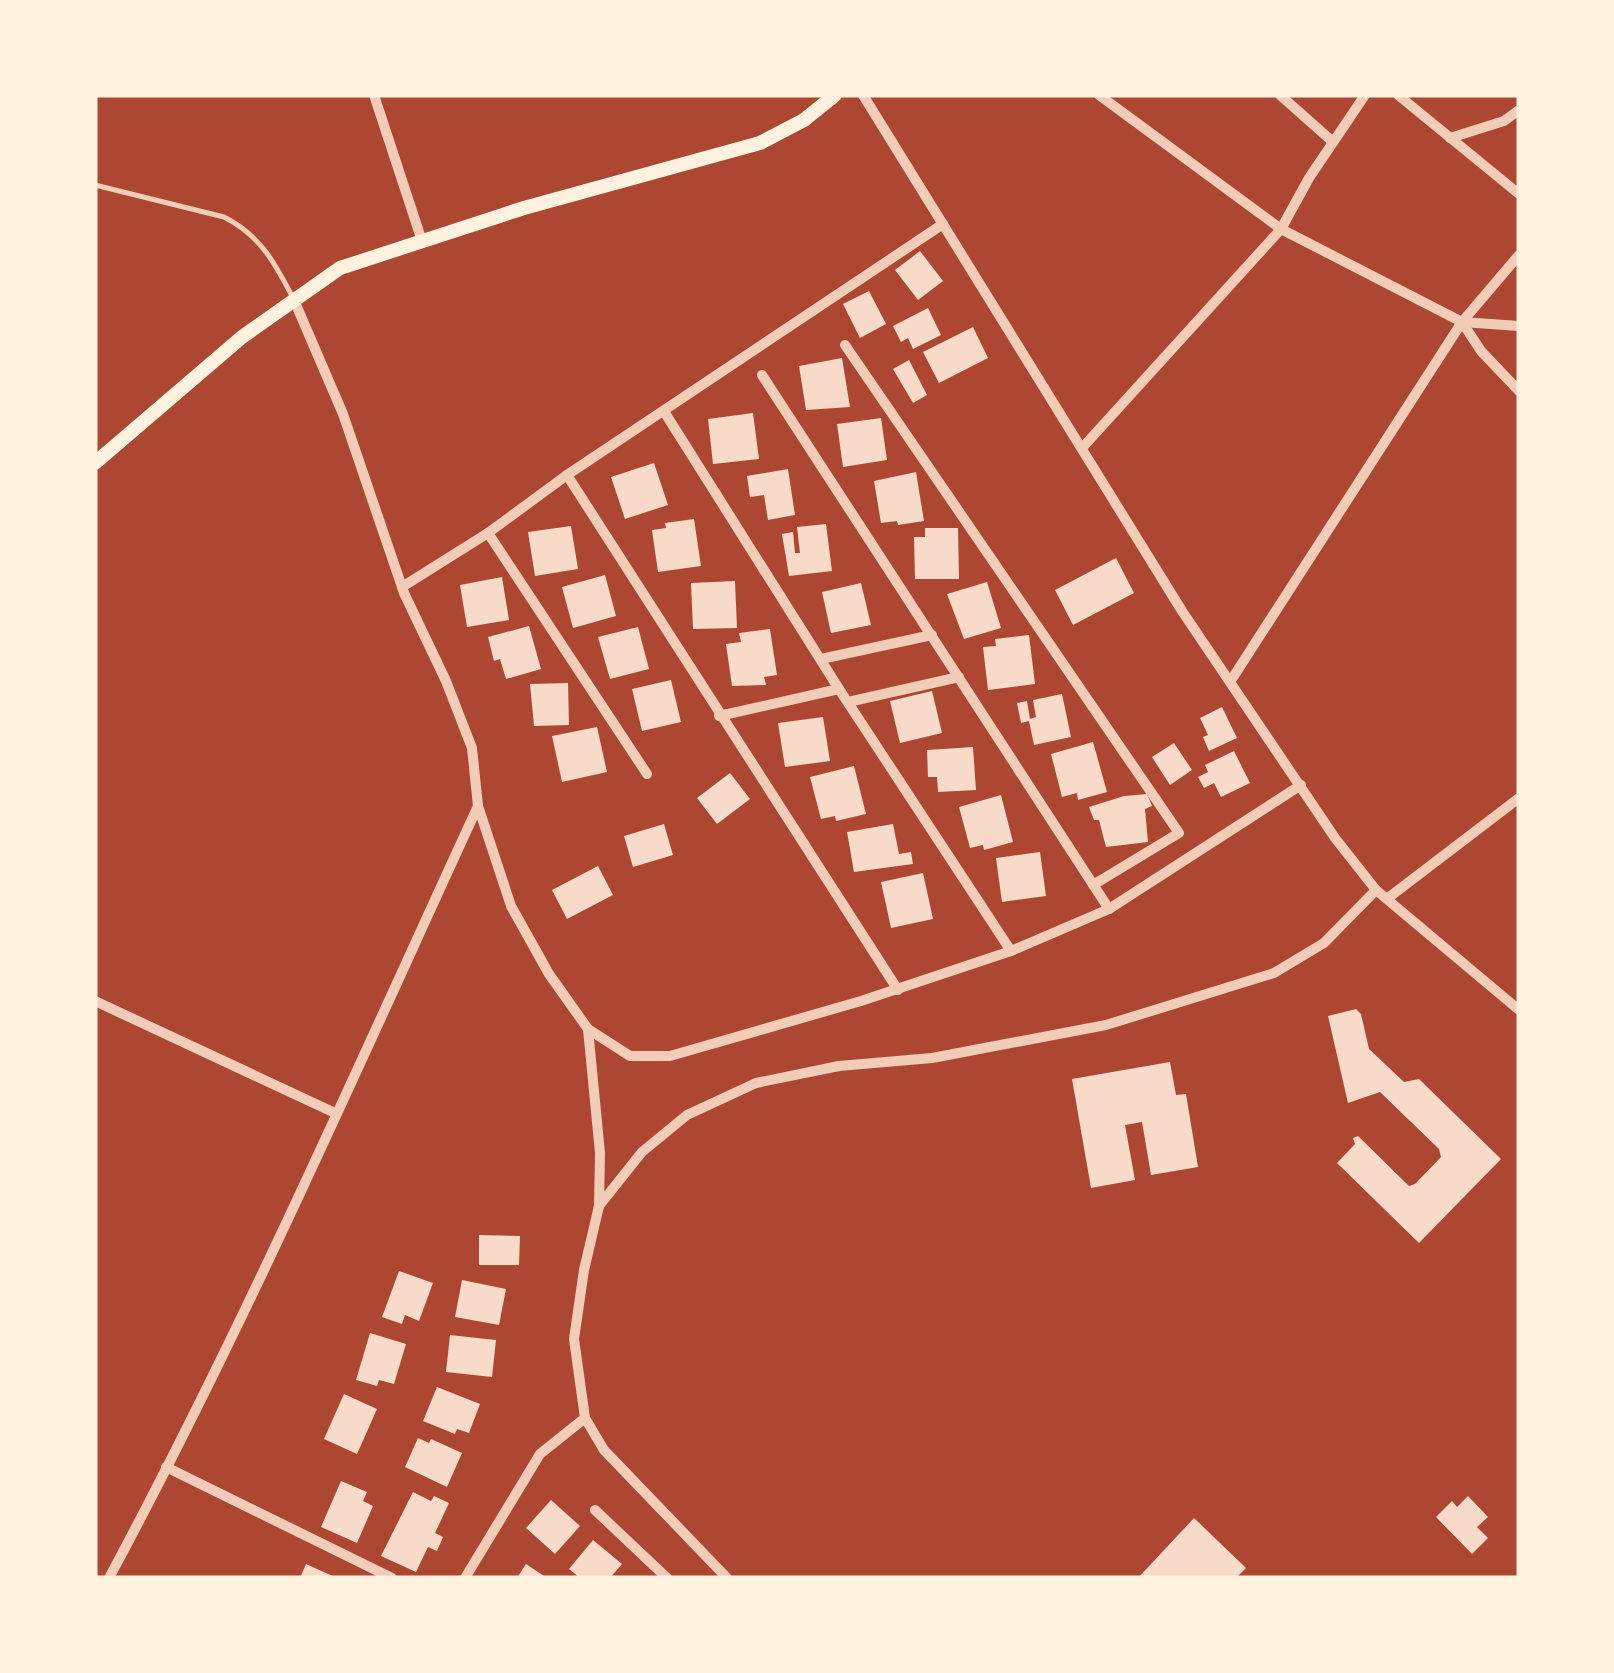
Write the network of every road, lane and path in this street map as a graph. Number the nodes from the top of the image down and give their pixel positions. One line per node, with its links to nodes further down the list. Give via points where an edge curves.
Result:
1 (374, 95): 15 (street)
2 (863, 95): 13 (street)
3 (1099, 95): 14 (street)
4 (1280, 95): 10 (street)
5 (1365, 95): 10 (street)
6 (1398, 95): 9 (street)
7 (830, 97): 15 (main road, via 760,143)
8 (1519, 110): 9 (street)
9 (1450, 138): 12 (street)
10 (1333, 142): 14 (street)
11 (95, 185): 17 (lane, via 236,223 266,250)
12 (1519, 194)
13 (943, 224): 23 (street); 24 (street)
14 (1280, 229): 18 (street); 24 (street)
15 (422, 242): 17 (main road, via 340,268)
16 (1519, 254): 18 (street)
17 (294, 300): 25 (main road); 28 (street, via 343,414)
18 (1462, 322): 19 (street); 22 (street); 32 (street)
19 (1519, 326)
20 (845, 345): 40 (street, via 1180,833)
21 (762, 375): 29 (street)
22 (1519, 391)
23 (664, 413): 26 (street); 30 (street)
24 (1083, 448): 32 (street)
25 (95, 463)
26 (567, 475): 27 (street); 35 (street)
27 (488, 533): 28 (street); 36 (street)
28 (402, 587): 39 (street, via 472,748)
29 (932, 635): 30 (street); 31 (street)
30 (820, 659): 33 (street)
31 (959, 677): 34 (street); 40 (street)
32 (1230, 682): 37 (street)
33 (839, 689): 34 (street); 35 (street)
34 (848, 702): 44 (street)
35 (720, 716): 45 (street)
36 (648, 774)
37 (1301, 785): 41 (street); 43 (street)
38 (1519, 798): 42 (street)
39 (478, 806): 48 (street, via 511,906); 49 (street)
40 (1093, 885): 43 (street)
41 (1376, 890): 42 (street); 50 (street, via 1324,943 1274,973 1106,1026 756,1083 687,1116 642,1152)
42 (1388, 898): 47 (street)
43 (1109, 909): 44 (street)
44 (1011, 951): 45 (street)
45 (898, 990): 48 (street, via 670,1056 630,1056)
46 (95, 1001): 49 (street)
47 (1519, 1010)
48 (588, 1029): 50 (street)
49 (336, 1113): 52 (street)
50 (599, 1206): 51 (street, via 574,1340)
51 (584, 1418): 56 (street, via 540,1454); 58 (street, via 604,1450)
52 (166, 1467): 54 (street); 55 (street)
53 (595, 1510): 57 (street)
54 (108, 1578)
55 (392, 1578)
56 (466, 1578)
57 (667, 1578)
58 (727, 1578)

